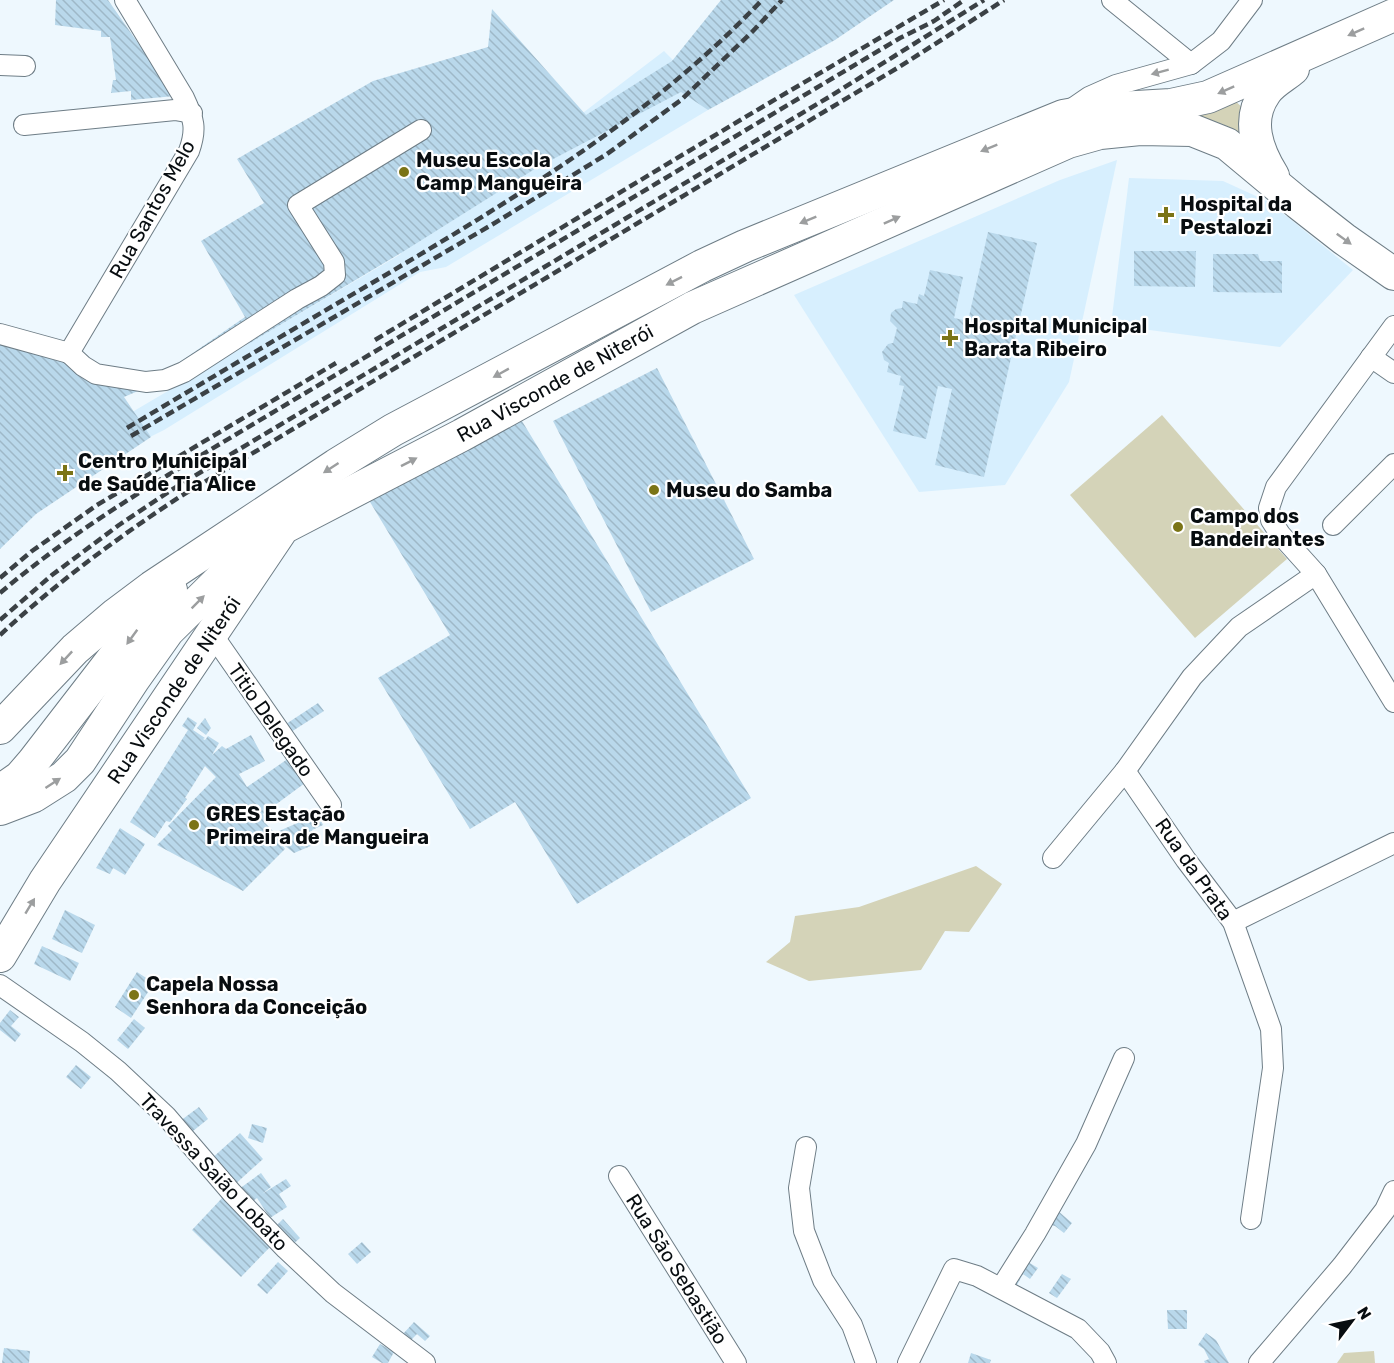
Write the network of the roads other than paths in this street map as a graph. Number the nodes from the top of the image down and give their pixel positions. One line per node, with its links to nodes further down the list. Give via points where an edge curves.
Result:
1 (125, 0): 9 (street, Rua Santos Melo)
2 (1112, 0): 6 (street)
3 (1252, 0): 6 (street, via 1221,41)
4 (1394, 15): 5 (main road, Rua Visconde de Niterói, one-way to 5)
5 (1317, 49): 10 (main road, Rua Visconde de Niterói, one-way to 10, via 1208,98); 13 (main road, via 1265,92 1257,109 1254,135 1263,159)
6 (1191, 64): 10 (street, one-way to 10, via 1116,85 1089,97)
7 (0, 65): 8 (street)
8 (25, 66)
9 (192, 113): 11 (street, via 175,110); 21 (street, Rua Santos Melo, via 194,137 189,151)
10 (1063, 117): 14 (main road, Rua Visconde de Niterói, one-way to 14)
11 (24, 125)
12 (421, 130): 21 (street, via 298,205 334,262 335,275 321,286 165,380 146,382 96,374)
13 (1298, 203): 16 (main road, one-way to 16); 17 (main road, Rua Visconde de Niterói, one-way to 13, via 1068,142 1101,133 1192,130 1227,144)
14 (745, 246): 15 (main road, Rua Visconde de Niterói); 17 (main road)
15 (702, 267): 18 (main road); 27 (main road, Rua Visconde de Niterói, one-way to 27, via 393,430)
16 (1394, 274)
17 (762, 278): 18 (main road, Rua Visconde de Niterói)
18 (713, 298): 26 (main road, Rua Visconde de Niterói, one-way to 18)
19 (1394, 326): 22 (street)
20 (0, 334): 21 (street)
21 (69, 353)
22 (1371, 357): 23 (street); 28 (street, via 1276,487 1269,508 1280,534)
23 (1394, 373)
24 (1394, 464): 25 (street)
25 (1333, 525)
26 (282, 528): 29 (main road, Rua Visconde de Niterói); 33 (main road, one-way to 26, via 34,796 81,761 168,631 241,559)
27 (213, 547): 31 (main road, Rua Visconde de Niterói, one-way to 31, via 116,614 75,649); 33 (main road, one-way to 33, via 148,614)
28 (1316, 574): 30 (street); 32 (street, via 1239,627 1192,677)
29 (212, 634): 34 (street, Titio Delegado); 38 (main road, Rua Visconde de Niterói, one-way to 29, via 45,881)
30 (1394, 702)
31 (0, 728)
32 (1125, 771): 36 (street); 37 (street, Rua da Prata)
33 (2, 796)
34 (331, 805)
35 (1394, 843): 37 (street)
36 (1053, 858)
37 (1233, 922): 44 (street, Rua da Prata, via 1271,1029 1273,1068)
38 (0, 956)
39 (0, 986): 46 (street, Travessa Saião Lobato, via 118,1071 166,1116 286,1249 333,1293)
40 (1124, 1058): 45 (street, via 1086,1144)
41 (806, 1148): 48 (street, via 799,1188 804,1231 823,1280 852,1325)
42 (619, 1176): 47 (street, Rua São Sebastião)
43 (1394, 1191): 51 (street, via 1385,1210 1342,1266)
44 (1251, 1219)
45 (1001, 1288): 49 (street, via 954,1269); 50 (street, via 1078,1329)
46 (425, 1363)
47 (736, 1363)
48 (866, 1363)
49 (908, 1363)
50 (1106, 1363)
51 (1259, 1363)

